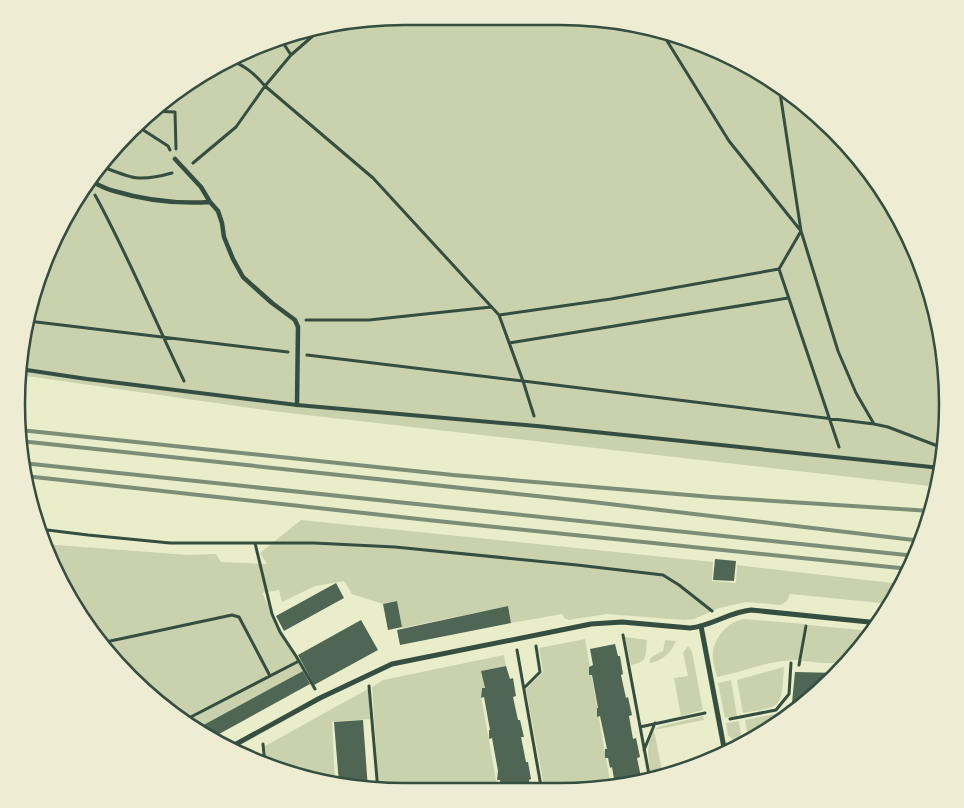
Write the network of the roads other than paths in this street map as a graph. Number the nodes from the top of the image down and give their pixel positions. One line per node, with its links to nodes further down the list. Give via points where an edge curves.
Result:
1 (175, 159): 3 (street)
2 (96, 183): 3 (street, via 140,197)
3 (210, 202): 5 (street, via 218,211 227,244 243,277 295,320 298,327)
4 (27, 370): 5 (lane)
5 (298, 405): 6 (lane)
6 (934, 467)
7 (870, 622): 8 (street, via 751,610)
8 (702, 626): 9 (street, via 686,628 622,622 591,624 392,664 320,698); 10 (street)
9 (236, 744)
10 (723, 746)

